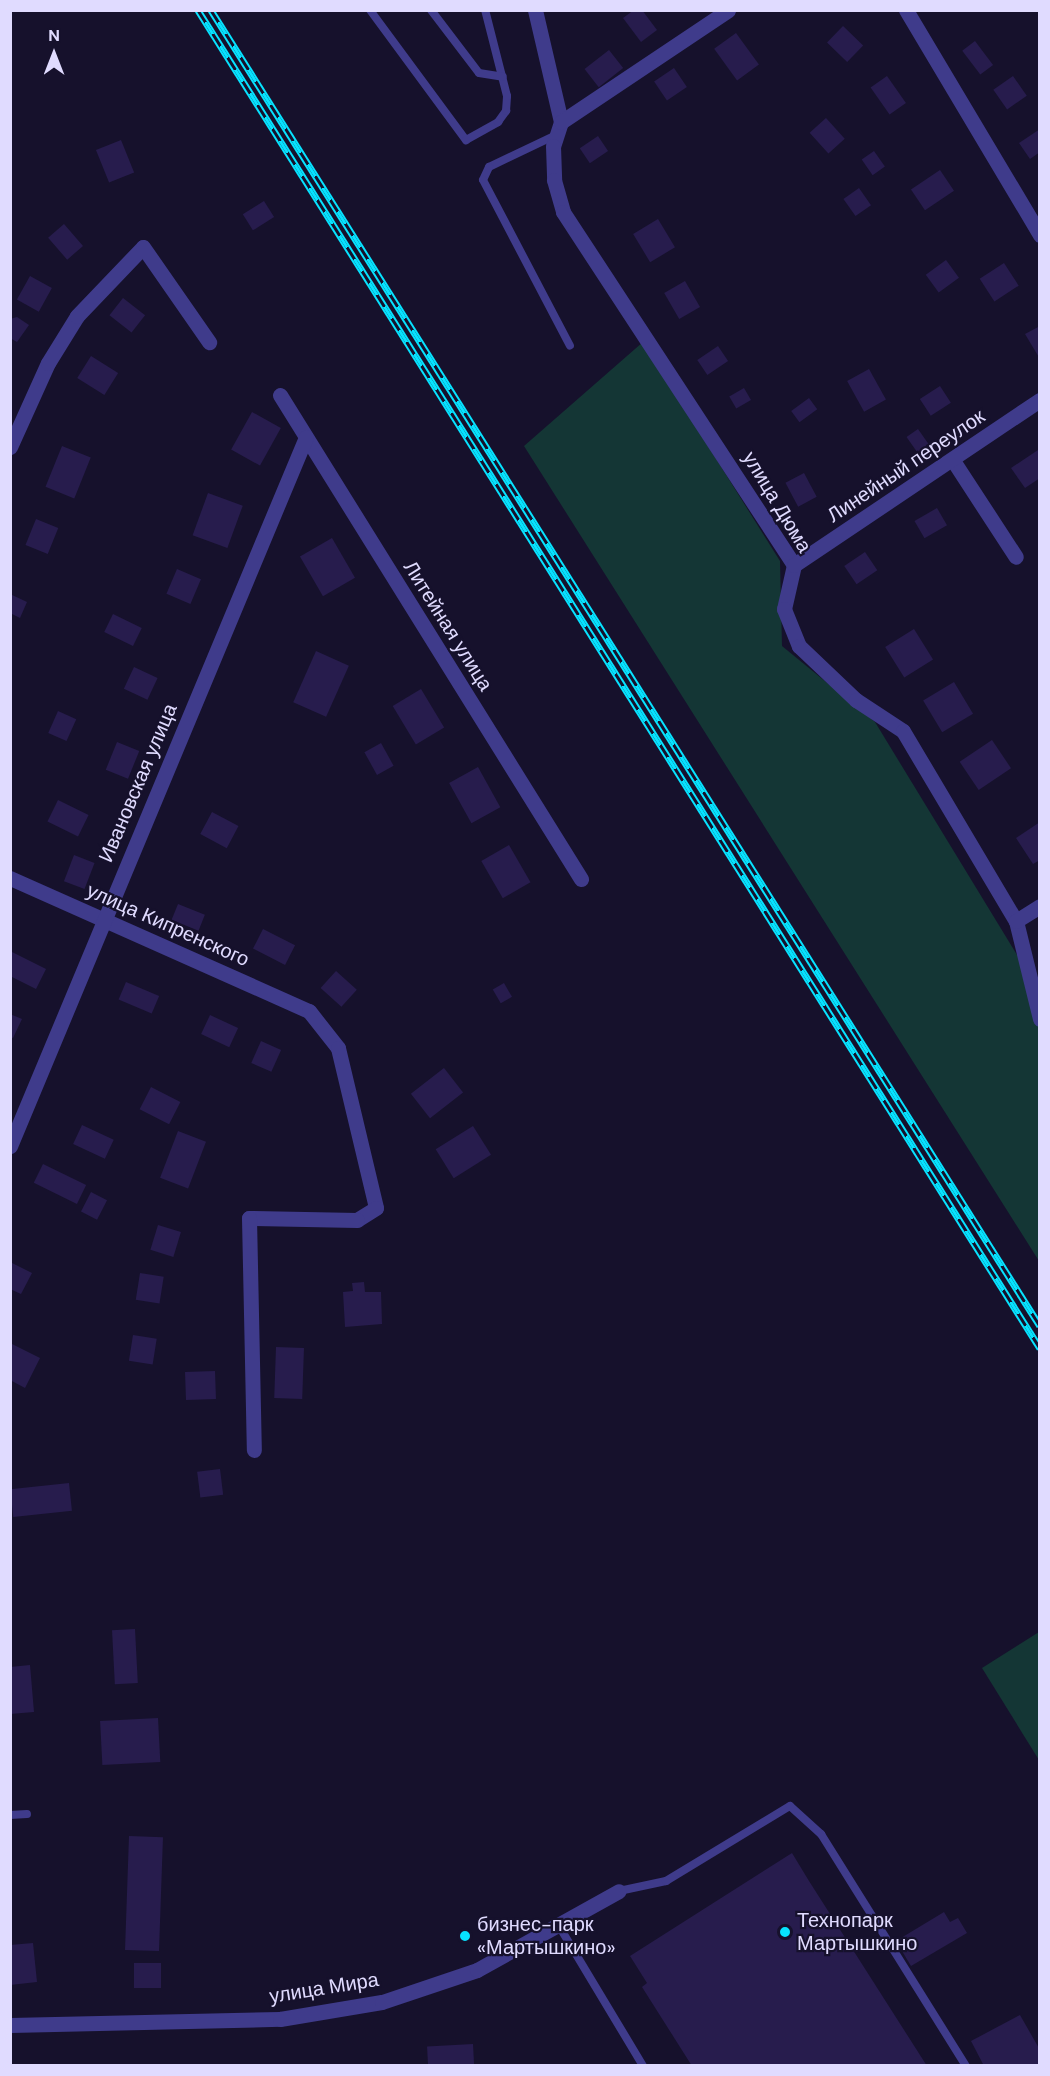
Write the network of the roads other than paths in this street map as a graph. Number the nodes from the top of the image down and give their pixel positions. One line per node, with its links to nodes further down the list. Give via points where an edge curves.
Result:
1 (370, 10): 7 (lane, via 466,140 498,122 506,111)
2 (430, 10): 7 (lane, via 478,74)
3 (485, 10): 7 (lane)
4 (535, 10): 8 (street, улица Дюма)
5 (728, 10): 8 (street)
6 (906, 10): 9 (street)
7 (502, 77)
8 (558, 128): 11 (lane, via 489,167 483,180); 18 (street, улица Дюма, via 554,180 563,212)
9 (1040, 235)
10 (209, 342): 15 (street, via 143,247 77,316 48,363)
11 (570, 346)
12 (280, 395): 14 (street, Литейная улица)
13 (1040, 400): 16 (street, Линейный переулок)
14 (306, 437): 20 (street, Литейная улица); 22 (street, Ивановская улица)
15 (10, 447)
16 (954, 462): 17 (street); 18 (street, Линейный переулок)
17 (1016, 557)
18 (794, 565): 23 (street, улица Дюма, via 784,609 799,646 856,700 903,732)
19 (10, 878): 22 (street, улица Кипренского)
20 (581, 879)
21 (1040, 906): 23 (street)
22 (104, 920): 25 (street, Ивановская улица); 26 (street, улица Кипренского, via 309,1011 338,1048 375,1208 357,1220 249,1218)
23 (1016, 921): 24 (street, улица Дюма)
24 (1040, 1019)
25 (10, 1146)
26 (254, 1450)
27 (27, 1814): 28 (lane)
28 (10, 1815)
29 (619, 1891): 30 (street, улица Мира); 33 (lane, via 666,1881 790,1806 821,1834)
30 (559, 1926): 31 (street, улица Мира, via 477,1970 382,2002 280,2019); 32 (lane)
31 (10, 2025)
32 (643, 2066)
33 (966, 2066)

